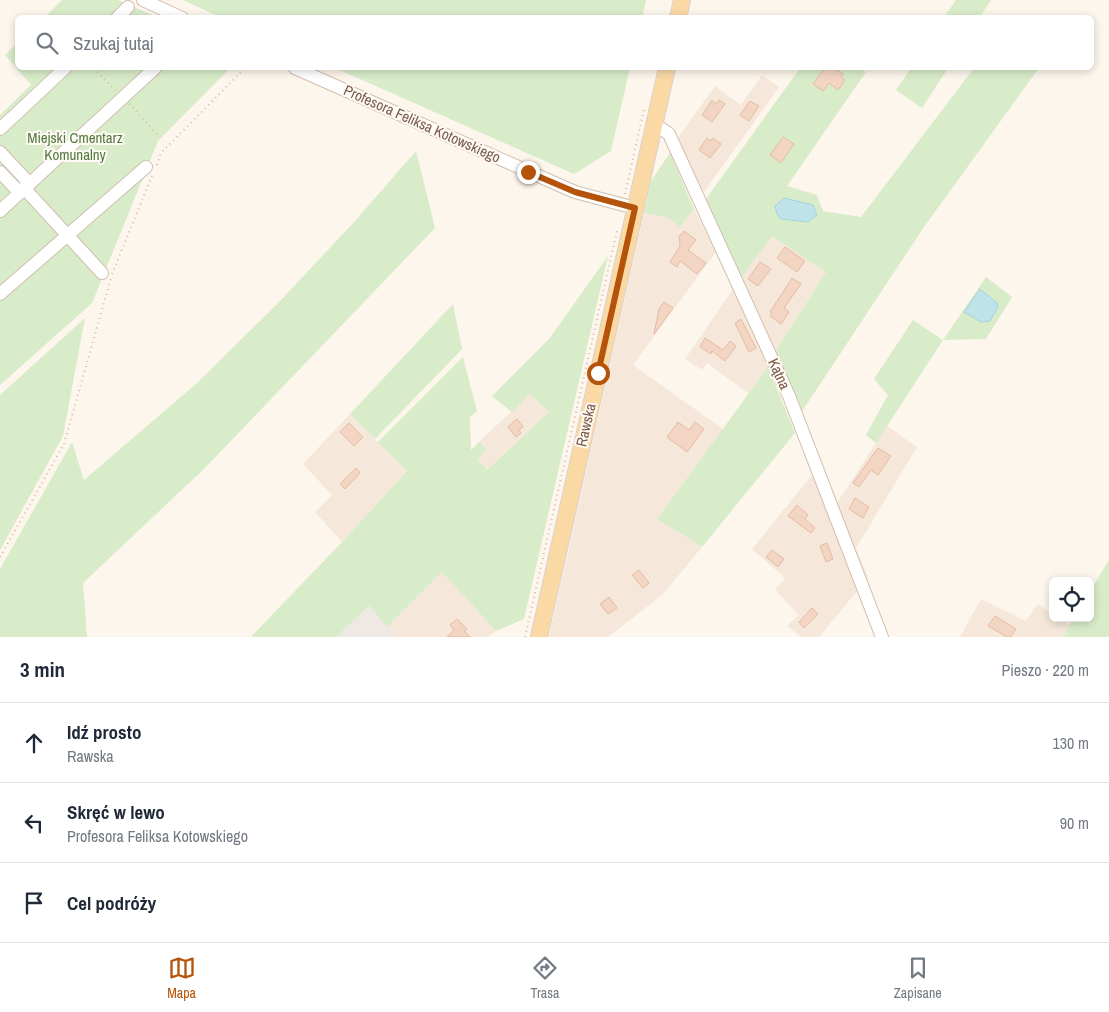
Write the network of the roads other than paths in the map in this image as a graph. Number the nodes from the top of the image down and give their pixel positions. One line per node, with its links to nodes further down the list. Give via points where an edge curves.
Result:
1 (143, 0): 5 (street)
2 (682, 0): 6 (main road)
3 (128, 7): 4 (street)
4 (120, 15)
5 (176, 15)
6 (679, 15)
7 (63, 70): 12 (street)
8 (153, 70): 16 (street)
9 (299, 70): 17 (street, Profesora Feliksa Kotowskiego, via 575,192)
10 (667, 70): 11 (main road, Rawska)
11 (653, 126): 17 (main road, Rawska); 23 (street, Kątna, via 669,134 789,396)
12 (0, 129)
13 (0, 152): 16 (street)
14 (146, 167): 19 (street)
15 (0, 172): 16 (street)
16 (24, 188): 18 (street); 19 (street)
17 (629, 206): 22 (main road, Rawska)
18 (0, 211)
19 (67, 236): 20 (street); 21 (street)
20 (102, 274)
21 (0, 294)
22 (539, 637)
23 (882, 637)

